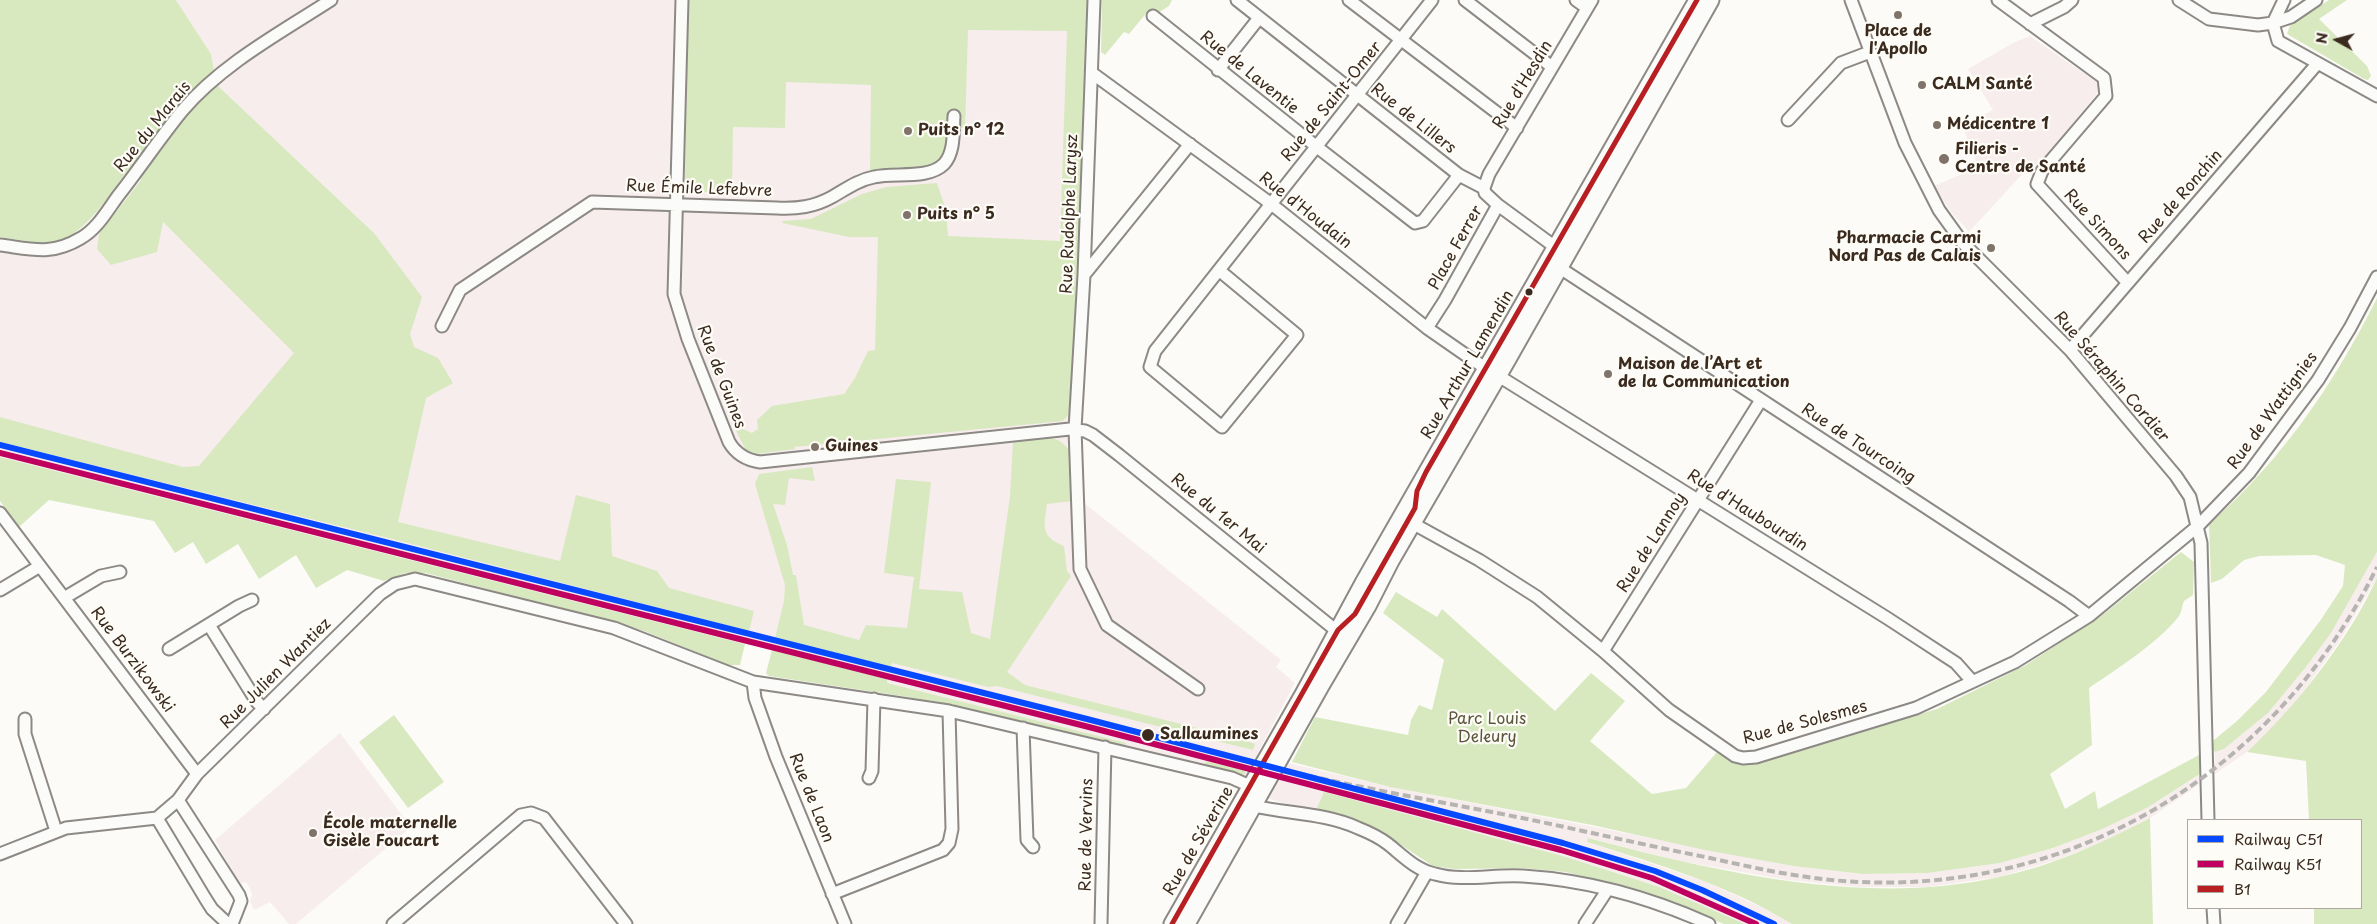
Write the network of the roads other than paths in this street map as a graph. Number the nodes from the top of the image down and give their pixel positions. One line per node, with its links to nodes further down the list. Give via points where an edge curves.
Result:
1 (331, 0): 40 (street, Rue du Marais, via 217,76 183,111 101,220 83,237 57,250)
2 (682, 0): 38 (street, Rue de Guines)
3 (1094, 0): 27 (street, Rue Rudolphe Larysz)
4 (1237, 0): 19 (street, Rue de Lillers)
5 (1349, 0): 22 (street)
6 (1432, 0): 22 (street, Rue de Saint-Omer)
7 (1465, 0): 25 (street)
8 (1576, 0): 17 (street)
9 (1697, 0): 41 (main road, Rue Arthur Lamendin)
10 (1712, 0): 41 (main road, Rue Arthur Lamendin)
11 (1851, 0): 23 (street, Rue Séraphin Cordier)
12 (1998, 0): 21 (street, Rue Simons)
13 (2072, 0): 21 (street)
14 (2180, 0): 20 (street, via 2209,19 2239,24)
15 (2284, 0): 20 (street)
16 (2316, 0): 20 (street)
17 (1590, 4): 25 (street, Rue d'Hesdin)
18 (1153, 16): 26 (street, Rue de Laventie)
19 (1259, 18): 26 (street); 28 (street, Rue de Lillers)
20 (2273, 23): 24 (street, via 2278,41)
21 (2030, 24): 45 (street, Rue Simons, via 2104,78 2106,96 2042,171 2037,184)
22 (1401, 40): 28 (street, Rue de Saint-Omer); 32 (street)
23 (1870, 52): 31 (street, via 1841,62); 48 (street, Rue Séraphin Cordier, via 1905,143 1938,210 1962,242)
24 (2317, 64): 29 (street); 45 (street, Rue de Ronchin)
25 (1552, 67): 32 (street, Rue d'Hesdin)
26 (1218, 70): 34 (street, Rue de Laventie)
27 (1092, 73): 33 (street, Rue d'Houdain); 43 (street, Rue Rudolphe Larysz)
28 (1357, 96): 34 (street, Rue de Saint-Omer); 35 (street, Rue de Lillers)
29 (2377, 96)
30 (954, 116): 38 (street, Rue Émile Lefebvre, via 952,149 949,158 937,169 874,177 813,205 796,208)
31 (1788, 120)
32 (1517, 128): 36 (street, Rue d'Hesdin, via 1488,174)
33 (1190, 144): 37 (street, Rue d'Houdain); 43 (street)
34 (1317, 148): 35 (street, Rue de Laventie, via 1415,223 1423,221); 37 (street, Rue de Saint-Omer)
35 (1458, 175): 36 (street, Rue de Lillers)
36 (1484, 188): 39 (street, Rue de Lillers)
37 (1270, 203): 42 (street, Rue de Saint-Omer); 47 (street, Rue d'Houdain)
38 (676, 205): 46 (street, Rue Émile Lefebvre, via 592,202 460,290); 51 (street, Rue de Guines, via 676,307 729,442 746,458 760,462 784,460)
39 (1498, 205): 41 (street, Place Ferrer); 47 (street, Place Ferrer)
40 (0, 245)
41 (1560, 257): 49 (main road, Rue Arthur Lamendin); 49 (main road, Rue Arthur Lamendin); 50 (street, Rue de Tourcoing, via 1615,305)
42 (1220, 271): 42 (street, Rue de Saint-Omer, via 1297,334 1222,427 1150,367 1155,351)
43 (1084, 276): 51 (street, Rue Rudolphe Larysz)
44 (2377, 277): 55 (street, Rue de Wattignies, via 2318,380 2249,473)
45 (2128, 283): 48 (street, Rue de Ronchin)
46 (442, 326)
47 (1428, 328): 49 (street, Rue d'Houdain)
48 (2070, 350): 55 (street, Rue Séraphin Cordier, via 2183,486 2190,497)
49 (1493, 371): 52 (street, Rue d'Haubourdin); 54 (main road, Rue Arthur Lamendin); 64 (main road, Rue Arthur Lamendin)
50 (1761, 400): 52 (street, Rue de Lannoy); 62 (street, Rue de Tourcoing)
51 (1075, 429): 64 (street, Rue du 1er Mai, via 1093,435); 69 (street, Rue Rudolphe Larysz, via 1080,569 1107,625)
52 (1698, 500): 66 (street, Rue de Lannoy); 67 (street, Rue d'Haubourdin, via 1956,663)
53 (0, 513): 57 (street, Rue Burzikowski)
54 (1412, 522): 64 (main road, Rue Arthur Lamendin); 66 (street, Rue de Solesmes, via 1537,597)
55 (2198, 526): 56 (street, Rue de Wattignies); 82 (street, Rue Séraphin Cordier, via 2202,570)
56 (2173, 548): 62 (street, Rue de Solesmes)
57 (40, 566): 59 (street); 60 (street, Rue Burzikowski)
58 (120, 572): 60 (street, via 102,576)
59 (0, 590)
60 (64, 598): 77 (street, Rue Burzikowski)
61 (252, 600): 63 (street)
62 (2089, 616): 67 (street, Rue de Solesmes, via 2015,662)
63 (209, 625): 65 (street); 71 (street)
64 (1342, 636): 76 (main road, Rue Arthur Lamendin); 79 (main road, Rue Arthur Lamendin)
65 (169, 649)
66 (1603, 651): 67 (street, Rue de Solesmes, via 1669,710 1735,756 1743,758 1916,708)
67 (1972, 681)
68 (754, 682): 70 (street); 71 (street, Rue Julien Wantiez, via 614,628 424,580 404,580 380,594); 88 (street, Rue de Laon, via 755,698 776,756)
69 (1198, 689)
70 (874, 699): 72 (street); 78 (street, via 872,771)
71 (264, 710): 77 (street, Rue Julien Wantiez)
72 (949, 711): 74 (street); 88 (street, via 950,843 943,850)
73 (25, 719): 83 (street, via 25,734)
74 (1023, 728): 75 (street); 84 (street, via 1028,840)
75 (1105, 748): 79 (street, via 1232,778); 94 (street, Rue de Vervins)
76 (1272, 749): 79 (main road, Rue de Séverine)
77 (197, 774): 80 (street, Rue Julien Wantiez)
78 (869, 778)
79 (1257, 794): 86 (street, via 1346,823 1380,839); 95 (main road, Rue de Séverine); 96 (main road, Rue de Séverine)
80 (178, 800): 81 (street, Rue Julien Wantiez); 90 (street, via 239,895 241,901)
81 (157, 818): 83 (street); 90 (street, via 205,898)
82 (2208, 819)
83 (56, 831): 85 (street)
84 (1032, 847)
85 (0, 854)
86 (1428, 872): 87 (street, via 1456,877 1535,877); 97 (street)
87 (1608, 889): 98 (street); 99 (street)
88 (832, 894): 93 (street, Rue de Laon)
89 (2213, 909): 100 (street)
90 (230, 924)
91 (394, 924): 92 (street, via 522,815 531,813 544,818)
92 (626, 924)
93 (845, 924)
94 (1101, 924)
95 (1172, 924)
96 (1186, 924)
97 (1398, 924)
98 (1584, 924)
99 (1709, 924)
100 (2214, 924)

